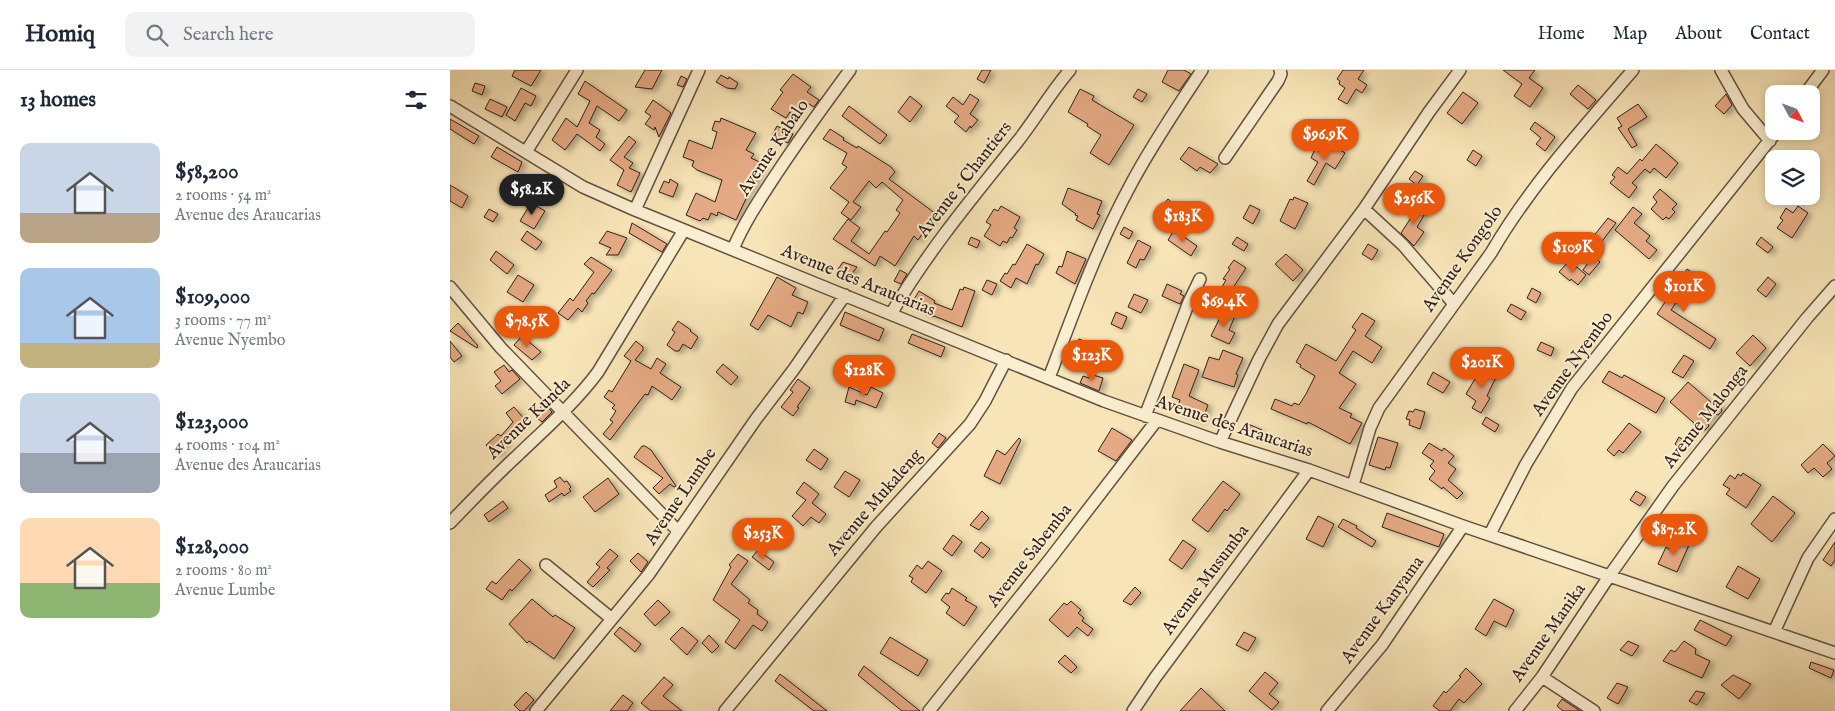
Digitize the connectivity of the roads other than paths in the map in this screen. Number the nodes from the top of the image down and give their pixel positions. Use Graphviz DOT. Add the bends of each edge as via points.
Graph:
graph roads {
  1 [pos="577,70"];
  2 [pos="699,70"];
  3 [pos="850,70"];
  4 [pos="1070,70"];
  5 [pos="1202,70"];
  6 [pos="1280,70"];
  7 [pos="1460,70"];
  8 [pos="1634,70"];
  9 [pos="1721,70"];
  10 [pos="1823,70"];
  11 [pos="1812,85"];
  12 [pos="450,106"];
  13 [pos="1770,141"];
  14 [pos="526,152"];
  15 [pos="1225,158"];
  16 [pos="1364,209"];
  17 [pos="635,210"];
  18 [pos="684,230"];
  19 [pos="733,249"];
  20 [pos="1200,279"];
  21 [pos="1835,286"];
  22 [pos="450,287"];
  23 [pos="845,295"];
  24 [pos="1454,304"];
  25 [pos="891,314"];
  26 [pos="1006,360"];
  27 [pos="1049,378"];
  28 [pos="564,412"];
  29 [pos="1144,416"];
  30 [pos="1157,420"];
  31 [pos="1220,442"];
  32 [pos="1309,470"];
  33 [pos="1353,485"];
  34 [pos="1835,519"];
  35 [pos="450,523"];
  36 [pos="1463,526"];
  37 [pos="678,531"];
  38 [pos="1490,534"];
  39 [pos="546,565"];
  40 [pos="1610,575"];
  41 [pos="612,619"];
  42 [pos="1774,632"];
  43 [pos="1835,653"];
  44 [pos="1542,677"];
  45 [pos="536,711"];
  46 [pos="725,711"];
  47 [pos="929,711"];
  48 [pos="1133,711"];
  49 [pos="1327,711"];
  50 [pos="1515,711"];
  51 [pos="1594,711"];
  1 -- 14 [label="street"];
  2 -- 17 [label="street"];
  3 -- 19 [label="street, Avenue Kabalo" via="764,192 744,223"];
  4 -- 25 [label="street, Avenue 5 Chantiers" via="941,237"];
  5 -- 27 [label="street" via="1120,206"];
  6 -- 15 [label="street" via="1278,81"];
  7 -- 16 [label="street"];
  8 -- 24 [label="street, Avenue Kongolo" via="1568,145 1527,198"];
  9 -- 13 [label="street" via="1743,109"];
  10 -- 11 [label="street"];
  12 -- 14 [label="street, Avenue des Araucarias"];
  13 -- 38 [label="street, Avenue Nyembo" via="1572,388 1526,464"];
  14 -- 17 [label="street, Avenue des Araucarias" via="583,187"];
  16 -- 24 [label="street" via="1403,245"];
  16 -- 31 [label="street" via="1278,324"];
  17 -- 18 [label="street, Avenue des Araucarias"];
  18 -- 19 [label="street, Avenue des Araucarias"];
  18 -- 28 [label="street, Avenue Kunda" via="598,372"];
  19 -- 23 [label="street, Avenue des Araucarias"];
  20 -- 29 [label="street"];
  21 -- 40 [label="street, Avenue Malonga" via="1673,486"];
  22 -- 28 [label="street" via="501,348"];
  23 -- 25 [label="street, Avenue des Araucarias"];
  23 -- 37 [label="street, Avenue Lumbe"];
  24 -- 33 [label="street, Avenue Kongolo" via="1379,408"];
  25 -- 26 [label="street, Avenue des Araucarias"];
  26 -- 27 [label="street, Avenue des Araucarias"];
  26 -- 46 [label="street, Avenue Mukaleng" via="970,424 876,527"];
  27 -- 29 [label="street, Avenue des Araucarias"];
  28 -- 35 [label="street, Avenue Kunda"];
  28 -- 37 [label="street"];
  29 -- 30 [label="street, Avenue des Araucarias"];
  30 -- 31 [label="street, Avenue des Araucarias"];
  30 -- 47 [label="street, Avenue Sabemba"];
  31 -- 32 [label="street, Avenue des Araucarias"];
  32 -- 33 [label="street, Avenue des Araucarias"];
  32 -- 48 [label="street, Avenue Musumba"];
  33 -- 36 [label="street, Avenue des Araucarias"];
  34 -- 42 [label="street" via="1808,558"];
  36 -- 38 [label="street, Avenue des Araucarias"];
  36 -- 49 [label="street, Avenue Kanyama" via="1382,645"];
  37 -- 41 [label="street, Avenue Lumbe" via="649,574"];
  38 -- 40 [label="street, Avenue des Araucarias"];
  39 -- 41 [label="street"];
  40 -- 42 [label="street, Avenue des Araucarias"];
  40 -- 44 [label="street, Avenue Manika"];
  41 -- 45 [label="street, Avenue Lumbe"];
  42 -- 43 [label="street, Avenue des Araucarias"];
  44 -- 50 [label="street, Avenue Manika"];
  44 -- 51 [label="street"];
}
